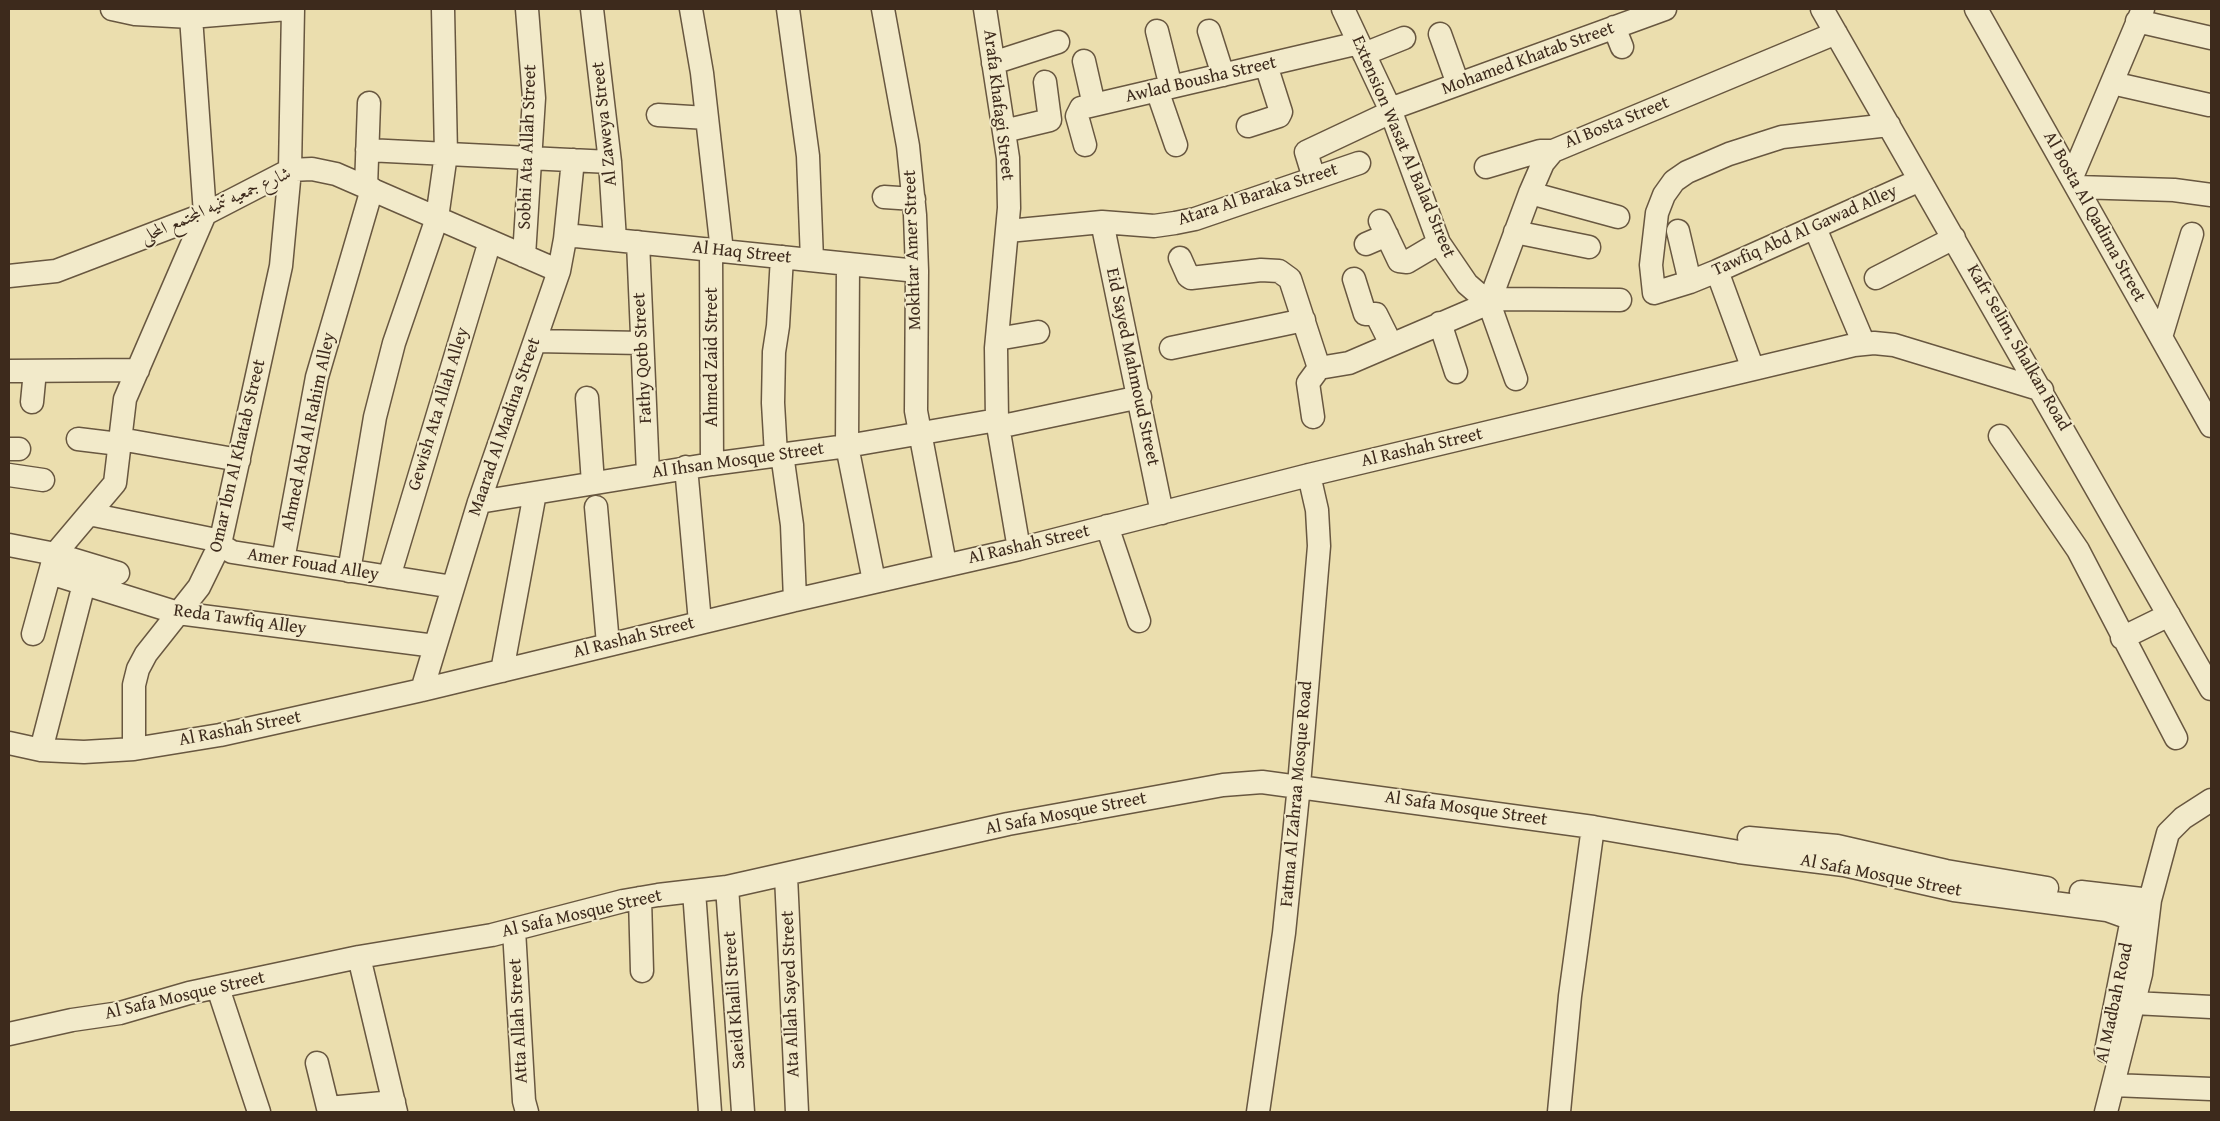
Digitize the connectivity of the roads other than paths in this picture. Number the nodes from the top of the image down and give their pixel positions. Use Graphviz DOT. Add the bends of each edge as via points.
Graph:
graph roads {
  1 [pos="112,9"];
  2 [pos="288,9"];
  3 [pos="292,9"];
  4 [pos="443,9"];
  5 [pos="527,9"];
  6 [pos="592,9"];
  7 [pos="691,9"];
  8 [pos="788,9"];
  9 [pos="883,9"];
  10 [pos="985,9"];
  11 [pos="1343,9"];
  12 [pos="1665,9"];
  13 [pos="1822,9"];
  14 [pos="1976,9"];
  15 [pos="2140,15"];
  16 [pos="191,17"];
  17 [pos="1157,31"];
  18 [pos="1210,31"];
  19 [pos="1440,34"];
  20 [pos="1836,34"];
  21 [pos="1404,38"];
  22 [pos="2211,38"];
  23 [pos="1058,42"];
  24 [pos="1362,48"];
  25 [pos="1084,61"];
  26 [pos="993,63"];
  27 [pos="1266,65"];
  28 [pos="1223,75"];
  29 [pos="1045,82"];
  30 [pos="2112,83"];
  31 [pos="1458,84"];
  32 [pos="1164,89"];
  33 [pos="369,102"];
  34 [pos="2209,104"];
  35 [pos="1094,105"];
  36 [pos="1390,111"];
  37 [pos="658,115"];
  38 [pos="707,118"];
  39 [pos="1889,125"];
  40 [pos="1248,126"];
  41 [pos="1004,132"];
  42 [pos="1176,144"];
  43 [pos="1085,145"];
  44 [pos="367,150"];
  45 [pos="1553,150"];
  46 [pos="446,154"];
  47 [pos="531,158"];
  48 [pos="573,160"];
  49 [pos="610,162"];
  50 [pos="1359,163"];
  51 [pos="1486,166"];
  52 [pos="290,170"];
  53 [pos="1314,178"];
  54 [pos="1920,180"];
  55 [pos="2075,182"];
  56 [pos="369,188"];
  57 [pos="1530,193"];
  58 [pos="2211,195"];
  59 [pos="884,197"];
  60 [pos="914,199"];
  61 [pos="1592,210"];
  62 [pos="205,214"];
  63 [pos="1618,217"];
  64 [pos="438,218"];
  65 [pos="1102,222"];
  66 [pos="1814,228"];
  67 [pos="1008,231"];
  68 [pos="1678,231"];
  69 [pos="1515,232"];
  70 [pos="2192,234"];
  71 [pos="566,235"];
  72 [pos="1954,238"];
  73 [pos="616,240"];
  74 [pos="490,241"];
  75 [pos="638,242"];
  76 [pos="1439,243"];
  77 [pos="1366,244"];
  78 [pos="717,250"];
  79 [pos="524,256"];
  80 [pos="782,257"];
  81 [pos="1180,258"];
  82 [pos="812,260"];
  83 [pos="848,264"];
  84 [pos="559,271"];
  85 [pos="917,271"];
  86 [pos="1717,271"];
  87 [pos="9,276"];
  88 [pos="1876,278"];
  89 [pos="1354,279"];
  90 [pos="1690,282"];
  91 [pos="1620,300"];
  92 [pos="1489,303"];
  93 [pos="1304,320"];
  94 [pos="1440,323"];
  95 [pos="1038,332"];
  96 [pos="2161,337"];
  97 [pos="997,339"];
  98 [pos="535,341"];
  99 [pos="642,343"];
  100 [pos="1391,344"];
  101 [pos="1864,344"];
  102 [pos="1171,348"];
  103 [pos="1319,368"];
  104 [pos="1753,369"];
  105 [pos="138,370"];
  106 [pos="9,371"];
  107 [pos="35,371"];
  108 [pos="1456,372"];
  109 [pos="1516,379"];
  110 [pos="2042,390"];
  111 [pos="1140,397"];
  112 [pos="587,398"];
  113 [pos="32,402"];
  114 [pos="1313,417"];
  115 [pos="2211,422"];
  116 [pos="997,423"];
  117 [pos="919,433"];
  118 [pos="2000,436"];
  119 [pos="78,439"];
  120 [pos="119,441"];
  121 [pos="847,446"];
  122 [pos="779,454"];
  123 [pos="239,460"];
  124 [pos="712,464"];
  125 [pos="686,467"];
  126 [pos="648,474"];
  127 [pos="9,476"];
  128 [pos="1309,476"];
  129 [pos="43,480"];
  130 [pos="593,483"];
  131 [pos="535,493"];
  132 [pos="479,502"];
  133 [pos="596,507"];
  134 [pos="1162,513"];
  135 [pos="89,514"];
  136 [pos="1107,526"];
  137 [pos="220,544"];
  138 [pos="9,545"];
  139 [pos="1019,549"];
  140 [pos="283,560"];
  141 [pos="52,564"];
  142 [pos="945,564"];
  143 [pos="349,571"];
  144 [pos="118,573"];
  145 [pos="389,577"];
  146 [pos="874,581"];
  147 [pos="84,584"];
  148 [pos="453,587"];
  149 [pos="795,600"];
  150 [pos="178,613"];
  151 [pos="2169,615"];
  152 [pos="1139,621"];
  153 [pos="700,622"];
  154 [pos="34,634"];
  155 [pos="2122,638"];
  156 [pos="608,644"];
  157 [pos="435,646"];
  158 [pos="502,671"];
  159 [pos="2211,689"];
  160 [pos="422,690"];
  161 [pos="2176,738"];
  162 [pos="9,743"];
  163 [pos="134,749"];
  164 [pos="41,750"];
  165 [pos="1300,780"];
  166 [pos="2211,801"];
  167 [pos="1593,827"];
  168 [pos="786,876"];
  169 [pos="728,887"];
  170 [pos="694,891"];
  171 [pos="640,898"];
  172 [pos="2150,900"];
  173 [pos="2132,919"];
  174 [pos="514,930"];
  175 [pos="360,957"];
  176 [pos="642,971"];
  177 [pos="218,988"];
  178 [pos="2134,1003"];
  179 [pos="2211,1007"];
  180 [pos="9,1034"];
  181 [pos="317,1063"];
  182 [pos="2113,1084"];
  183 [pos="2211,1089"];
  184 [pos="395,1107"];
  185 [pos="259,1112"];
  186 [pos="527,1112"];
  187 [pos="710,1112"];
  188 [pos="743,1112"];
  189 [pos="796,1112"];
  190 [pos="1258,1112"];
  191 [pos="1559,1112"];
  192 [pos="2091,1112"];
  193 [pos="2106,1112"];
  1 -- 16 [label="street" via="135,14"];
  2 -- 16 [label="street"];
  3 -- 52 [label="street, Omar Ibn Al Khatab Street"];
  4 -- 46 [label="street"];
  5 -- 47 [label="street, Sobhi Ata Allah Street" via="534,98"];
  6 -- 49 [label="street, Al Zaweya Street"];
  7 -- 38 [label="street, Ahmed Zaid Street"];
  8 -- 82 [label="street" via="808,156"];
  9 -- 60 [label="street, Mokhtar Amer Street" via="908,146"];
  10 -- 26 [label="street, Arafa Khafagi Street"];
  11 -- 24 [label="street, Extension Wasat Al Balad Street"];
  12 -- 31 [label="street, Mohamed Khatab Street" via="1618,37"];
  13 -- 20 [label="street, Kafr Selim, Shalkan Road"];
  14 -- 55 [label="street, Al Bosta Al Qadima Street"];
  15 -- 22 [label="street"];
  15 -- 30 [label="street"];
  16 -- 62 [label="street"];
  17 -- 32 [label="street"];
  18 -- 28 [label="street"];
  19 -- 31 [label="street"];
  20 -- 39 [label="street, Kafr Selim, Shalkan Road"];
  20 -- 45 [label="street, Al Bosta Street"];
  21 -- 24 [label="street, Awlad Bousha Street"];
  23 -- 26 [label="street"];
  24 -- 27 [label="street, Awlad Bousha Street"];
  24 -- 36 [label="street, Extension Wasat Al Balad Street"];
  25 -- 35 [label="street"];
  26 -- 41 [label="street, Arafa Khafagi Street"];
  27 -- 28 [label="street, Awlad Bousha Street"];
  27 -- 40 [label="street" via="1282,112 1279,116"];
  28 -- 32 [label="street, Awlad Bousha Street"];
  29 -- 41 [label="street" via="1050,120"];
  30 -- 34 [label="street"];
  30 -- 55 [label="street"];
  31 -- 36 [label="street, Mohamed Khatab Street"];
  32 -- 35 [label="street, Awlad Bousha Street"];
  32 -- 42 [label="street"];
  33 -- 44 [label="street, Ahmed Abd Al Rahim Alley"];
  35 -- 43 [label="street, Awlad Bousha Street" via="1080,108 1077,113"];
  36 -- 53 [label="street, Mohamed Khatab Street" via="1306,152"];
  36 -- 76 [label="street, Extension Wasat Al Balad Street"];
  37 -- 38 [label="street"];
  38 -- 78 [label="street, Ahmed Zaid Street"];
  39 -- 54 [label="street, Kafr Selim, Shalkan Road"];
  39 -- 90 [label="street, Tawfiq Abd Al Gawad Alley" via="1782,137 1700,165 1674,181 1664,196 1653,232 1652,290 1657,293"];
  41 -- 67 [label="street, Arafa Khafagi Street" via="1008,158"];
  44 -- 46 [label="street"];
  44 -- 56 [label="street, Ahmed Abd Al Rahim Alley"];
  45 -- 51 [label="street"];
  45 -- 57 [label="street, Al Bosta Street" via="1543,163"];
  46 -- 47 [label="street"];
  46 -- 64 [label="street"];
  47 -- 48 [label="street"];
  47 -- 79 [label="street, Sobhi Ata Allah Street"];
  48 -- 49 [label="street"];
  48 -- 71 [label="street, Maarad Al Madina Street"];
  49 -- 73 [label="street, Al Zaweya Street"];
  50 -- 53 [label="street, Atara Al Baraka Street"];
  52 -- 56 [label="street, شارع جمعيه تنميه المجتمع المحلى" via="312,169 336,174"];
  52 -- 62 [label="street, شارع جمعيه تنميه المجتمع المحلى"];
  52 -- 123 [label="street, Omar Ibn Al Khatab Street" via="281,266"];
  53 -- 65 [label="street, Atara Al Baraka Street" via="1195,219 1154,226"];
  54 -- 66 [label="street, Tawfiq Abd Al Gawad Alley"];
  54 -- 72 [label="street, Kafr Selim, Shalkan Road"];
  55 -- 58 [label="street"];
  55 -- 96 [label="street, Al Bosta Al Qadima Street"];
  56 -- 64 [label="street, شارع جمعيه تنميه المجتمع المحلى"];
  56 -- 140 [label="street, Ahmed Abd Al Rahim Alley" via="317,378"];
  57 -- 61 [label="street"];
  57 -- 69 [label="street, Al Bosta Street"];
  59 -- 60 [label="street"];
  60 -- 85 [label="street, Mokhtar Amer Street"];
  61 -- 63 [label="street"];
  61 -- 69 [label="street" via="1586,247"];
  62 -- 87 [label="street, شارع جمعيه تنميه المجتمع المحلى" via="56,271"];
  62 -- 105 [label="street"];
  64 -- 74 [label="street, شارع جمعيه تنميه المجتمع المحلى"];
  64 -- 143 [label="street" via="394,343 375,417"];
  65 -- 67 [label="street, Atara Al Baraka Street"];
  65 -- 111 [label="street, Eid Sayed Mahmoud Street"];
  66 -- 86 [label="street, Tawfiq Abd Al Gawad Alley"];
  66 -- 101 [label="street"];
  67 -- 97 [label="street, Arafa Khafagi Street"];
  68 -- 90 [label="street"];
  69 -- 92 [label="street, Al Bosta Street"];
  70 -- 96 [label="street"];
  71 -- 73 [label="street, Al Haq Street"];
  71 -- 84 [label="street, Maarad Al Madina Street"];
  72 -- 88 [label="street"];
  72 -- 110 [label="street, Kafr Selim, Shalkan Road"];
  73 -- 75 [label="street, Al Haq Street"];
  74 -- 79 [label="street, شارع جمعيه تنميه المجتمع المحلى"];
  74 -- 145 [label="street, Gewish Ata Allah Alley"];
  75 -- 78 [label="street, Al Haq Street"];
  75 -- 99 [label="street, Fathy Qotb Street"];
  76 -- 77 [label="street" via="1407,262 1399,261 1383,228"];
  76 -- 92 [label="street, Extension Wasat Al Balad Street" via="1467,284"];
  78 -- 80 [label="street, Al Haq Street"];
  78 -- 124 [label="street, Ahmed Zaid Street"];
  79 -- 84 [label="street, شارع جمعيه تنميه المجتمع المحلى"];
  80 -- 82 [label="street, Al Haq Street"];
  80 -- 122 [label="street" via="773,360"];
  81 -- 93 [label="street" via="1191,278 1279,271 1290,279"];
  82 -- 83 [label="street, Al Haq Street"];
  83 -- 85 [label="street, Al Haq Street"];
  83 -- 121 [label="street"];
  84 -- 98 [label="street, Maarad Al Madina Street"];
  85 -- 117 [label="street, Mokhtar Amer Street" via="916,405"];
  86 -- 90 [label="street, Tawfiq Abd Al Gawad Alley"];
  86 -- 104 [label="street"];
  89 -- 100 [label="street" via="1365,314 1376,314"];
  91 -- 92 [label="street" via="1521,298"];
  92 -- 94 [label="street"];
  92 -- 109 [label="street"];
  93 -- 102 [label="street"];
  93 -- 103 [label="street"];
  94 -- 100 [label="street"];
  94 -- 108 [label="street"];
  95 -- 97 [label="street"];
  96 -- 115 [label="street, Al Bosta Al Qadima Street"];
  97 -- 116 [label="street, Arafa Khafagi Street"];
  98 -- 99 [label="street"];
  98 -- 132 [label="street, Maarad Al Madina Street"];
  99 -- 126 [label="street, Fathy Qotb Street"];
  100 -- 103 [label="street" via="1349,363"];
  101 -- 104 [label="street, Al Rashah Street"];
  101 -- 110 [label="street, Al Rashah Street" via="1894,345"];
  103 -- 114 [label="street" via="1308,384"];
  104 -- 128 [label="street, Al Rashah Street"];
  105 -- 107 [label="street"];
  105 -- 120 [label="street" via="125,399"];
  106 -- 107 [label="street"];
  107 -- 113 [label="street"];
  110 -- 151 [label="street, Kafr Selim, Shalkan Road"];
  111 -- 116 [label="street, Al Ihsan Mosque Street"];
  111 -- 134 [label="street, Eid Sayed Mahmoud Street"];
  112 -- 130 [label="street"];
  116 -- 117 [label="street, Al Ihsan Mosque Street"];
  116 -- 139 [label="street, Arafa Khafagi Street"];
  117 -- 121 [label="street, Al Ihsan Mosque Street"];
  117 -- 142 [label="street, Mokhtar Amer Street"];
  118 -- 155 [label="street" via="2078,550"];
  119 -- 120 [label="street"];
  120 -- 123 [label="street"];
  120 -- 135 [label="street" via="115,483"];
  121 -- 122 [label="street, Al Ihsan Mosque Street"];
  121 -- 146 [label="street"];
  122 -- 124 [label="street, Al Ihsan Mosque Street"];
  122 -- 149 [label="street" via="792,525"];
  123 -- 137 [label="street, Omar Ibn Al Khatab Street"];
  124 -- 125 [label="street, Al Ihsan Mosque Street"];
  125 -- 126 [label="street, Al Ihsan Mosque Street"];
  125 -- 153 [label="street"];
  126 -- 130 [label="street, Al Ihsan Mosque Street"];
  127 -- 129 [label="street"];
  128 -- 134 [label="street, Al Rashah Street"];
  128 -- 165 [label="street, Fatma Al Zahraa Mosque Road" via="1317,510 1319,546"];
  130 -- 131 [label="street, Al Ihsan Mosque Street"];
  131 -- 132 [label="street, Al Ihsan Mosque Street"];
  131 -- 158 [label="street"];
  132 -- 148 [label="street, Maarad Al Madina Street"];
  133 -- 156 [label="street"];
  134 -- 136 [label="street, Al Rashah Street"];
  135 -- 137 [label="street, Amer Fouad Alley" via="211,539"];
  135 -- 141 [label="street"];
  136 -- 139 [label="street, Al Rashah Street"];
  136 -- 152 [label="street"];
  137 -- 140 [label="street, Amer Fouad Alley" via="232,552"];
  137 -- 150 [label="street, Omar Ibn Al Khatab Street" via="199,587"];
  138 -- 141 [label="street"];
  139 -- 142 [label="street, Al Rashah Street"];
  140 -- 143 [label="street, Amer Fouad Alley"];
  141 -- 144 [label="street"];
  141 -- 147 [label="street, Reda Tawfiq Alley"];
  141 -- 154 [label="street"];
  142 -- 146 [label="street, Al Rashah Street"];
  143 -- 145 [label="street, Amer Fouad Alley"];
  145 -- 148 [label="street, Amer Fouad Alley"];
  146 -- 149 [label="street, Al Rashah Street"];
  147 -- 150 [label="street, Reda Tawfiq Alley"];
  147 -- 164 [label="street"];
  148 -- 157 [label="street, Maarad Al Madina Street"];
  149 -- 153 [label="street, Al Rashah Street"];
  150 -- 157 [label="street, Reda Tawfiq Alley"];
  150 -- 163 [label="street, Omar Ibn Al Khatab Street" via="138,668 134,685"];
  151 -- 155 [label="street"];
  151 -- 159 [label="street, Kafr Selim, Shalkan Road"];
  153 -- 156 [label="street, Al Rashah Street"];
  155 -- 161 [label="street"];
  156 -- 158 [label="street, Al Rashah Street"];
  157 -- 160 [label="street, Maarad Al Madina Street"];
  158 -- 160 [label="street, Al Rashah Street"];
  160 -- 163 [label="street, Al Rashah Street" via="220,735"];
  162 -- 164 [label="street, Al Rashah Street"];
  163 -- 164 [label="street, Al Rashah Street"];
  165 -- 167 [label="street, Al Safa Mosque Street"];
  165 -- 168 [label="street, Al Safa Mosque Street" via="1223,785 1008,824"];
  165 -- 172 [label="street, Al Safa Mosque Street" via="1498,798 1755,839 1837,846 1984,878"];
  165 -- 190 [label="street, Fatma Al Zahraa Mosque Road" via="1284,933"];
  166 -- 172 [label="street, Al Madbah Road" via="2183,818 2168,833"];
  167 -- 173 [label="street, Al Safa Mosque Street" via="1739,852 1844,865 1954,890 2107,910"];
  167 -- 191 [label="street" via="1570,996"];
  168 -- 169 [label="street, Al Safa Mosque Street"];
  168 -- 189 [label="street, Ata Allah Sayed Street"];
  169 -- 170 [label="street, Al Safa Mosque Street"];
  169 -- 188 [label="street, Saeid Khalil Street"];
  170 -- 171 [label="street, Al Safa Mosque Street"];
  170 -- 187 [label="street"];
  171 -- 174 [label="street, Al Safa Mosque Street"];
  171 -- 176 [label="street"];
  172 -- 173 [label="street, Al Madbah Road" via="2142,904"];
  172 -- 178 [label="street, Al Madbah Road"];
  173 -- 192 [label="street, Al Madbah Road" via="2112,1026"];
  174 -- 175 [label="street, Al Safa Mosque Street"];
  174 -- 186 [label="street, Atta Allah Street"];
  175 -- 177 [label="street, Al Safa Mosque Street"];
  175 -- 184 [label="street"];
  177 -- 180 [label="street, Al Safa Mosque Street" via="120,1013"];
  177 -- 185 [label="street"];
  178 -- 179 [label="street"];
  178 -- 182 [label="street, Al Madbah Road"];
  181 -- 184 [label="street" via="328,1108"];
  182 -- 183 [label="street"];
  182 -- 193 [label="street, Al Madbah Road"];
}
